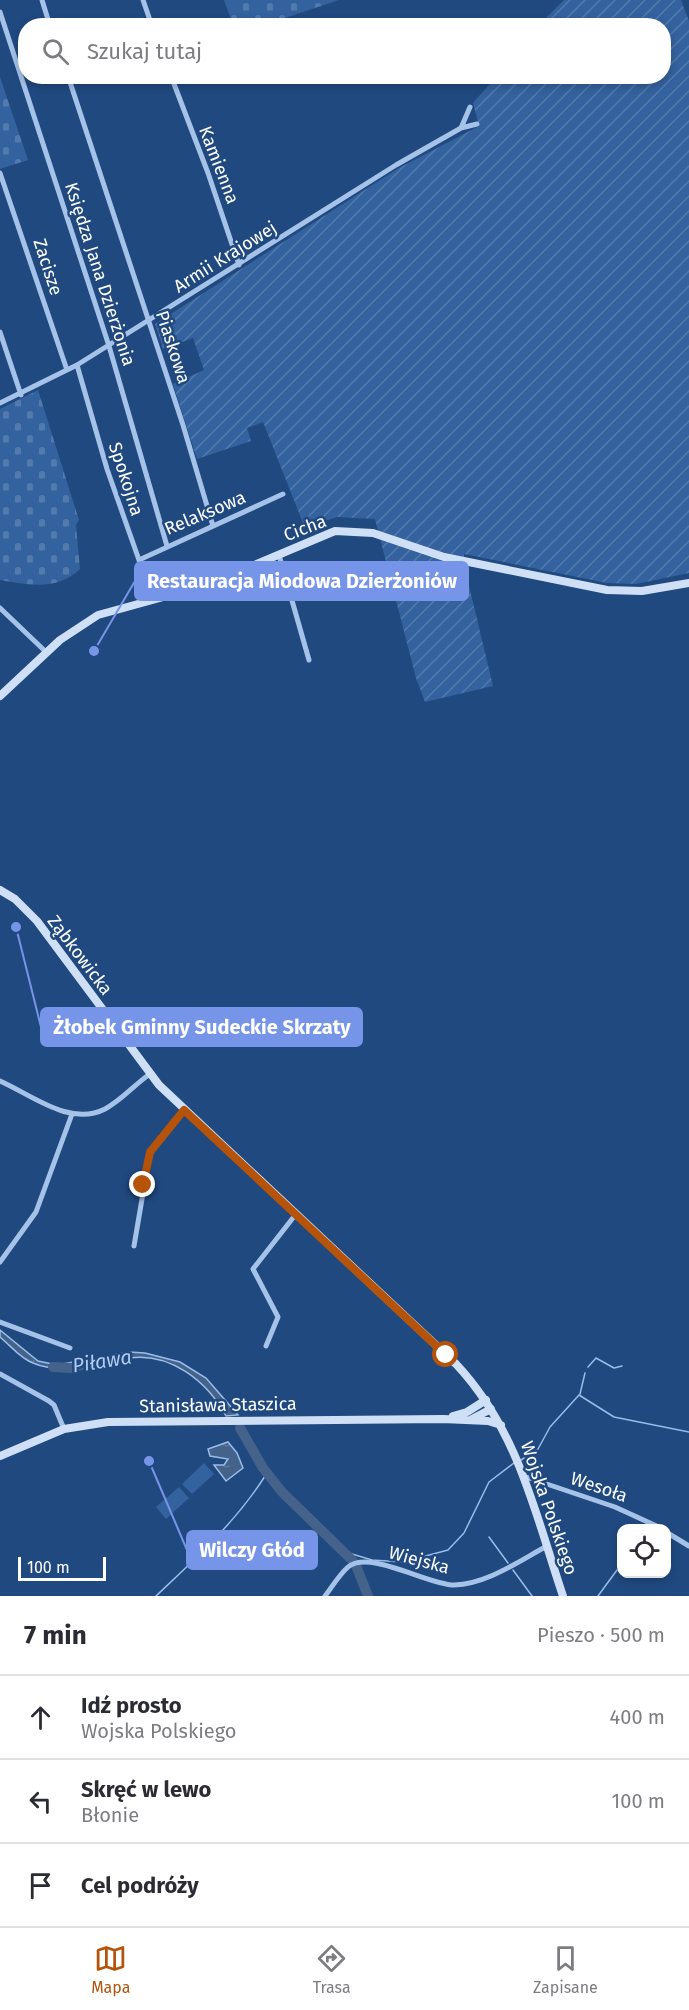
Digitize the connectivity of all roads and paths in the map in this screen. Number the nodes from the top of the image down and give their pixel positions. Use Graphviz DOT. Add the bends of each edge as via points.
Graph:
graph roads {
  1 [pos="42,0"];
  2 [pos="142,0"];
  3 [pos="0,12"];
  4 [pos="48,18"];
  5 [pos="149,18"];
  6 [pos="18,67"];
  7 [pos="23,84"];
  8 [pos="71,84"];
  9 [pos="174,84"];
  10 [pos="470,107"];
  11 [pos="477,124"];
  12 [pos="461,128"];
  13 [pos="1,173"];
  14 [pos="239,265"];
  15 [pos="149,322"];
  16 [pos="0,332"];
  17 [pos="109,346"];
  18 [pos="77,365"];
  19 [pos="67,370"];
  20 [pos="21,395"];
  21 [pos="0,403"];
  22 [pos="282,494"];
  23 [pos="213,526"];
  24 [pos="167,546"];
  25 [pos="279,555"];
  26 [pos="139,560"];
  27 [pos="689,583"];
  28 [pos="150,600"];
  29 [pos="0,608"];
  30 [pos="46,652"];
  31 [pos="309,660"];
  32 [pos="0,696"];
  33 [pos="0,890"];
  34 [pos="150,1074"];
  35 [pos="0,1081"];
  36 [pos="184,1110"];
  37 [pos="72,1114"];
  38 [pos="296,1214"];
  39 [pos="0,1245"];
  40 [pos="134,1246"];
  41 [pos="7,1250"];
  42 [pos="0,1262"];
  43 [pos="0,1322"];
  44 [pos="266,1346"];
  45 [pos="70,1348"];
  46 [pos="0,1374"];
  47 [pos="486,1400"];
  48 [pos="491,1409"];
  49 [pos="443,1419"];
  50 [pos="470,1420"];
  51 [pos="501,1425"];
  52 [pos="64,1429"];
  53 [pos="0,1456"];
  54 [pos="526,1477"];
  55 [pos="652,1524"];
  56 [pos="671,1535"];
  57 [pos="547,1546"];
  58 [pos="689,1546"];
  59 [pos="325,1596"];
  60 [pos="563,1596"];
  1 -- 4 [label="street"];
  2 -- 5 [label="street"];
  3 -- 6 [label="street, Księdza Jana Dzierżonia"];
  7 -- 17 [label="street, Księdza Jana Dzierżonia"];
  8 -- 15 [label="street, Piaskowa"];
  9 -- 14 [label="street, Kamienna"];
  10 -- 12 [label="street"];
  11 -- 12 [label="street, Armii Krajowej"];
  12 -- 14 [label="street, Armii Krajowej"];
  13 -- 19 [label="street, Zacisze"];
  14 -- 15 [label="street, Armii Krajowej"];
  15 -- 17 [label="street, Armii Krajowej"];
  15 -- 23 [label="street, Piaskowa"];
  16 -- 20 [label="street"];
  17 -- 18 [label="street, Armii Krajowej"];
  17 -- 24 [label="street, Księdza Jana Dzierżonia"];
  18 -- 19 [label="street, Armii Krajowej"];
  18 -- 26 [label="street, Spokojna" via="107,470"];
  19 -- 20 [label="street, Armii Krajowej"];
  20 -- 21 [label="street, Armii Krajowej"];
  22 -- 23 [label="street, Relaksowa"];
  23 -- 24 [label="street, Relaksowa"];
  24 -- 26 [label="street, Relaksowa"];
  25 -- 27 [label="street, Cicha" via="327,533 363,531 438,556 587,587 642,591"];
  25 -- 28 [label="street, Cicha" via="207,585"];
  25 -- 31 [label="street"];
  26 -- 28 [label="street, Spokojna"];
  28 -- 30 [label="street, Cicha" via="98,615"];
  29 -- 30 [label="street"];
  30 -- 32 [label="street, Cicha"];
  33 -- 34 [label="street, Ząbkowicka" via="37,921"];
  34 -- 36 [label="street, Wojska Polskiego"];
  34 -- 37 [label="street" via="106,1108"];
  35 -- 37 [label="street"];
  36 -- 38 [label="street, Wojska Polskiego"];
  36 -- 40 [label="street" via="150,1152"];
  37 -- 41 [label="street" via="36,1212"];
  38 -- 44 [label="street" via="253,1269 278,1317"];
  38 -- 47 [label="street, Wojska Polskiego" via="456,1364"];
  39 -- 41 [label="street"];
  41 -- 42 [label="street"];
  43 -- 45 [label="street"];
  46 -- 52 [label="street" via="54,1405"];
  47 -- 48 [label="street, Wojska Polskiego"];
  47 -- 49 [label="street" via="467,1412"];
  48 -- 50 [label="street"];
  48 -- 51 [label="street, Wojska Polskiego"];
  49 -- 50 [label="street, Stanisława Staszica"];
  49 -- 52 [label="street, Stanisława Staszica" via="134,1421"];
  50 -- 51 [label="street, Stanisława Staszica"];
  51 -- 54 [label="street, Wojska Polskiego"];
  52 -- 53 [label="street, Stanisława Staszica"];
  54 -- 55 [label="street, Wesoła"];
  54 -- 57 [label="street, Wojska Polskiego"];
  56 -- 58 [label="street"];
  57 -- 59 [label="street, Wiejska" via="466,1584 438,1583 396,1568 357,1563 348,1567"];
  57 -- 60 [label="street, Wojska Polskiego"];
}
